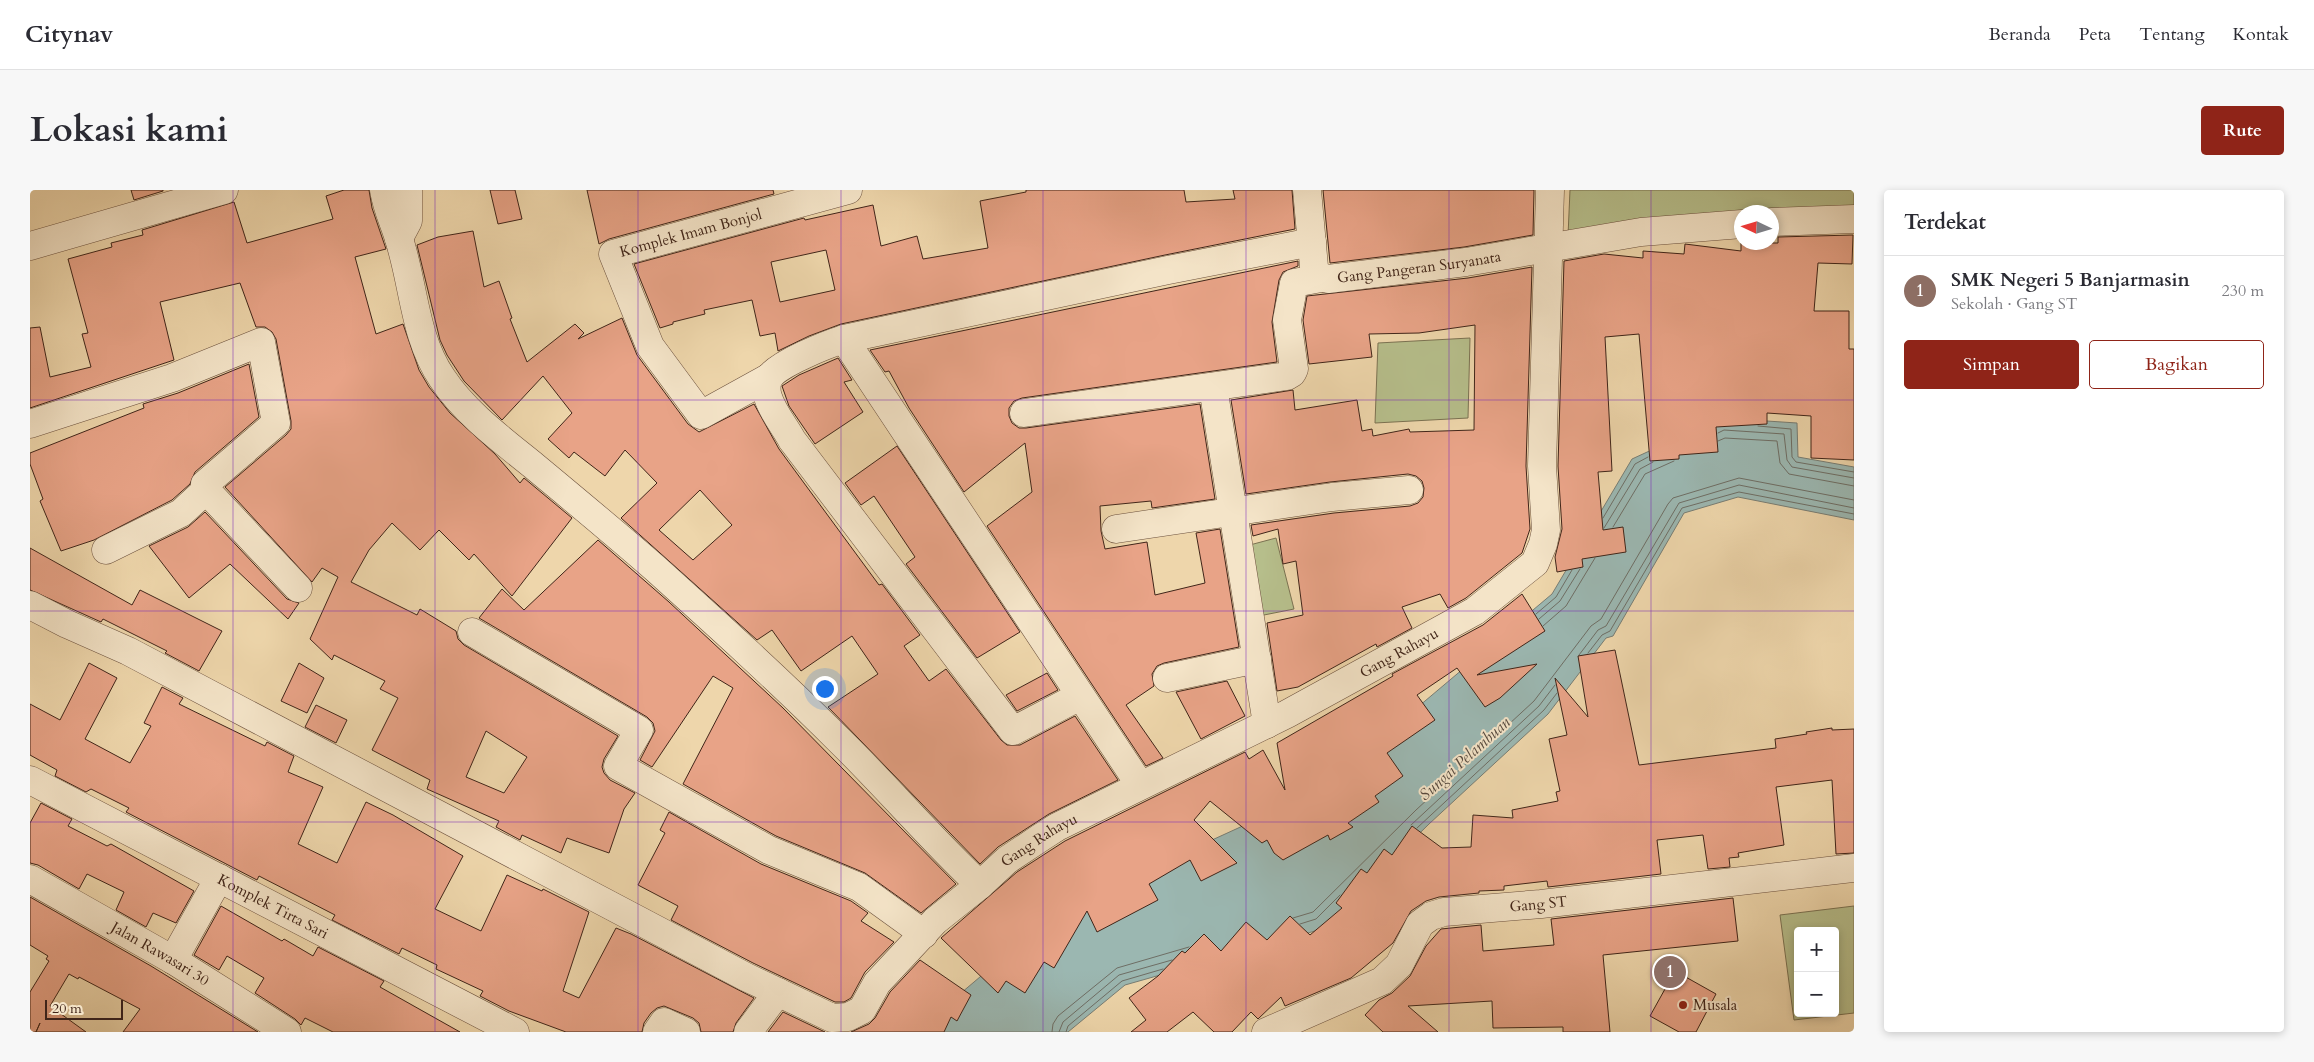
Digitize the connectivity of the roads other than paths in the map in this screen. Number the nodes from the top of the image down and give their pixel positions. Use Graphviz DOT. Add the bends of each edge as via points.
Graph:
graph roads {
  1 [pos="224,190"];
  2 [pos="384,190"];
  3 [pos="408,190"];
  4 [pos="848,190"];
  5 [pos="1306,190"];
  6 [pos="1550,190"];
  7 [pos="1854,220"];
  8 [pos="1779,222"];
  9 [pos="1734,225"];
  10 [pos="399,238"];
  11 [pos="1312,242"];
  12 [pos="30,246"];
  13 [pos="1548,250"];
  14 [pos="1321,278"];
  15 [pos="844,339"];
  16 [pos="768,378"];
  17 [pos="1213,387"];
  18 [pos="1024,413"];
  19 [pos="30,424"];
  20 [pos="206,490"];
  21 [pos="1408,490"];
  22 [pos="1232,511"];
  23 [pos="1116,529"];
  24 [pos="106,550"];
  25 [pos="298,588"];
  26 [pos="30,605"];
  27 [pos="472,632"];
  28 [pos="1257,659"];
  29 [pos="1167,678"];
  30 [pos="1080,696"];
  31 [pos="1267,724"];
  32 [pos="30,780"];
  33 [pos="1140,785"];
  34 [pos="1854,868"];
  35 [pos="219,878"];
  36 [pos="30,879"];
  37 [pos="980,885"];
  38 [pos="924,934"];
  39 [pos="173,960"];
  40 [pos="778,992"];
  41 [pos="287,1032"];
  42 [pos="515,1032"];
  43 [pos="657,1032"];
  44 [pos="686,1032"];
  45 [pos="748,1032"];
  46 [pos="1266,1032"];
  1 -- 12 [label="street"];
  2 -- 10 [label="street"];
  3 -- 10 [label="street" via="408,221"];
  4 -- 16 [label="street, Komplek Imam Bonjol" via="613,254 650,346 701,415"];
  5 -- 11 [label="street, Gang Pangeran Suryanata"];
  6 -- 13 [label="street"];
  7 -- 8 [label="street"];
  9 -- 13 [label="street, Gang Pangeran Suryanata" via="1641,232"];
  10 -- 37 [label="street" via="409,286 432,363 457,398 782,683"];
  11 -- 14 [label="street, Gang Pangeran Suryanata" via="1314,267 1316,275"];
  11 -- 15 [label="street"];
  13 -- 14 [label="street, Gang Pangeran Suryanata"];
  13 -- 31 [label="street, Gang Rahayu" via="1542,466 1546,530 1536,563 1475,611"];
  14 -- 17 [label="street" via="1294,283 1287,320 1294,361 1292,373"];
  15 -- 16 [label="street" via="822,346"];
  15 -- 30 [label="street"];
  16 -- 30 [label="street" via="768,398 792,440 1013,731"];
  17 -- 18 [label="street"];
  17 -- 22 [label="street"];
  19 -- 20 [label="street" via="172,378 261,342 276,423 205,484"];
  20 -- 24 [label="street" via="181,513"];
  20 -- 25 [label="street"];
  21 -- 22 [label="street"];
  22 -- 23 [label="street"];
  22 -- 28 [label="street"];
  26 -- 40 [label="street, Gang Rahayu" via="137,655"];
  27 -- 38 [label="street" via="639,730 618,766 768,850 859,887"];
  28 -- 29 [label="street"];
  28 -- 31 [label="street"];
  30 -- 33 [label="street"];
  31 -- 33 [label="street, Gang Rahayu"];
  32 -- 35 [label="street, Komplek Tirta Sari"];
  33 -- 37 [label="street, Gang Rahayu" via="1057,827 1007,860"];
  34 -- 46 [label="street, Gang ST" via="1444,912 1420,924 1404,956 1382,981"];
  35 -- 39 [label="street"];
  35 -- 42 [label="street, Komplek Tirta Sari"];
  36 -- 39 [label="street, Jalan Rawasari 30"];
  37 -- 38 [label="street, Gang Rahayu" via="935,921"];
  38 -- 40 [label="street, Gang Rahayu" via="877,983 862,1010 848,1017 832,1018"];
  39 -- 41 [label="street, Jalan Rawasari 30"];
  40 -- 45 [label="street"];
  43 -- 44 [label="street" via="664,1022"];
}
